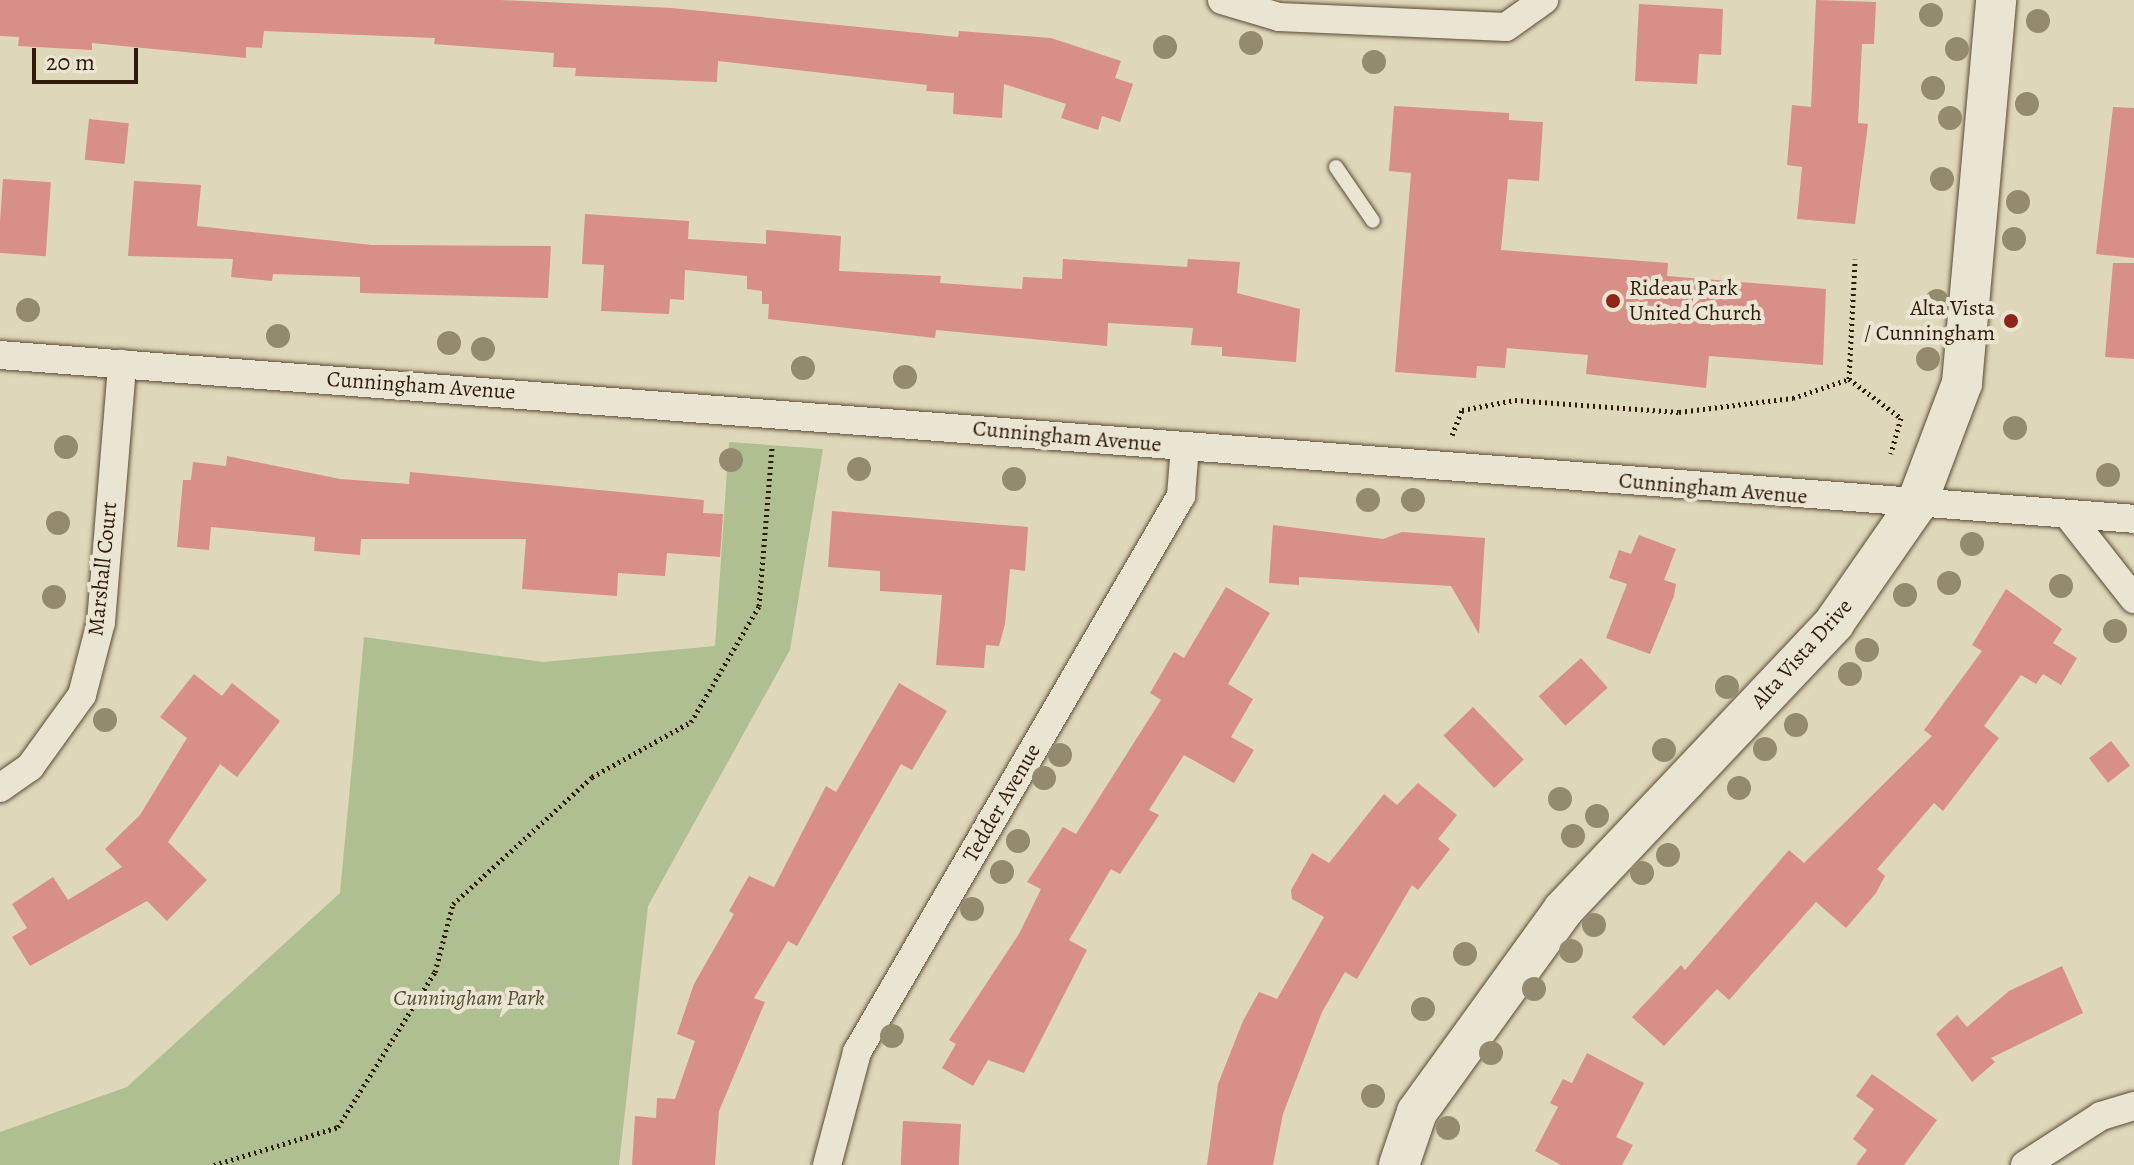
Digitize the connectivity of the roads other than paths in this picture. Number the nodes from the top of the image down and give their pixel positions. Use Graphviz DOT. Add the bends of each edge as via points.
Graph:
graph roads {
  1 [pos="1222,0"];
  2 [pos="1544,0"];
  3 [pos="1996,0"];
  4 [pos="1336,167"];
  5 [pos="1373,221"];
  6 [pos="0,355"];
  7 [pos="122,364"];
  8 [pos="1185,446"];
  9 [pos="1916,505"];
  10 [pos="2068,515"];
  11 [pos="2134,519"];
  12 [pos="2134,599"];
  13 [pos="0,788"];
  14 [pos="2134,1106"];
  15 [pos="827,1165"];
  16 [pos="1399,1165"];
  17 [pos="2025,1165"];
  1 -- 2 [label="street" via="1279,17 1506,27"];
  3 -- 9 [label="street, Alta Vista Drive" via="1962,383"];
  4 -- 5 [label="lane"];
  6 -- 7 [label="street, Cunningham Avenue"];
  7 -- 8 [label="street, Cunningham Avenue"];
  7 -- 13 [label="street, Marshall Court" via="101,622 82,695 30,767"];
  8 -- 9 [label="street, Cunningham Avenue"];
  8 -- 15 [label="street, Tedder Avenue" via="1181,496 857,1052"];
  9 -- 10 [label="street, Cunningham Avenue"];
  9 -- 16 [label="street, Alta Vista Drive" via="1834,623 1563,910 1417,1112"];
  10 -- 11 [label="street, Cunningham Avenue"];
  10 -- 12 [label="street"];
  14 -- 17 [label="street" via="2101,1116"];
}
